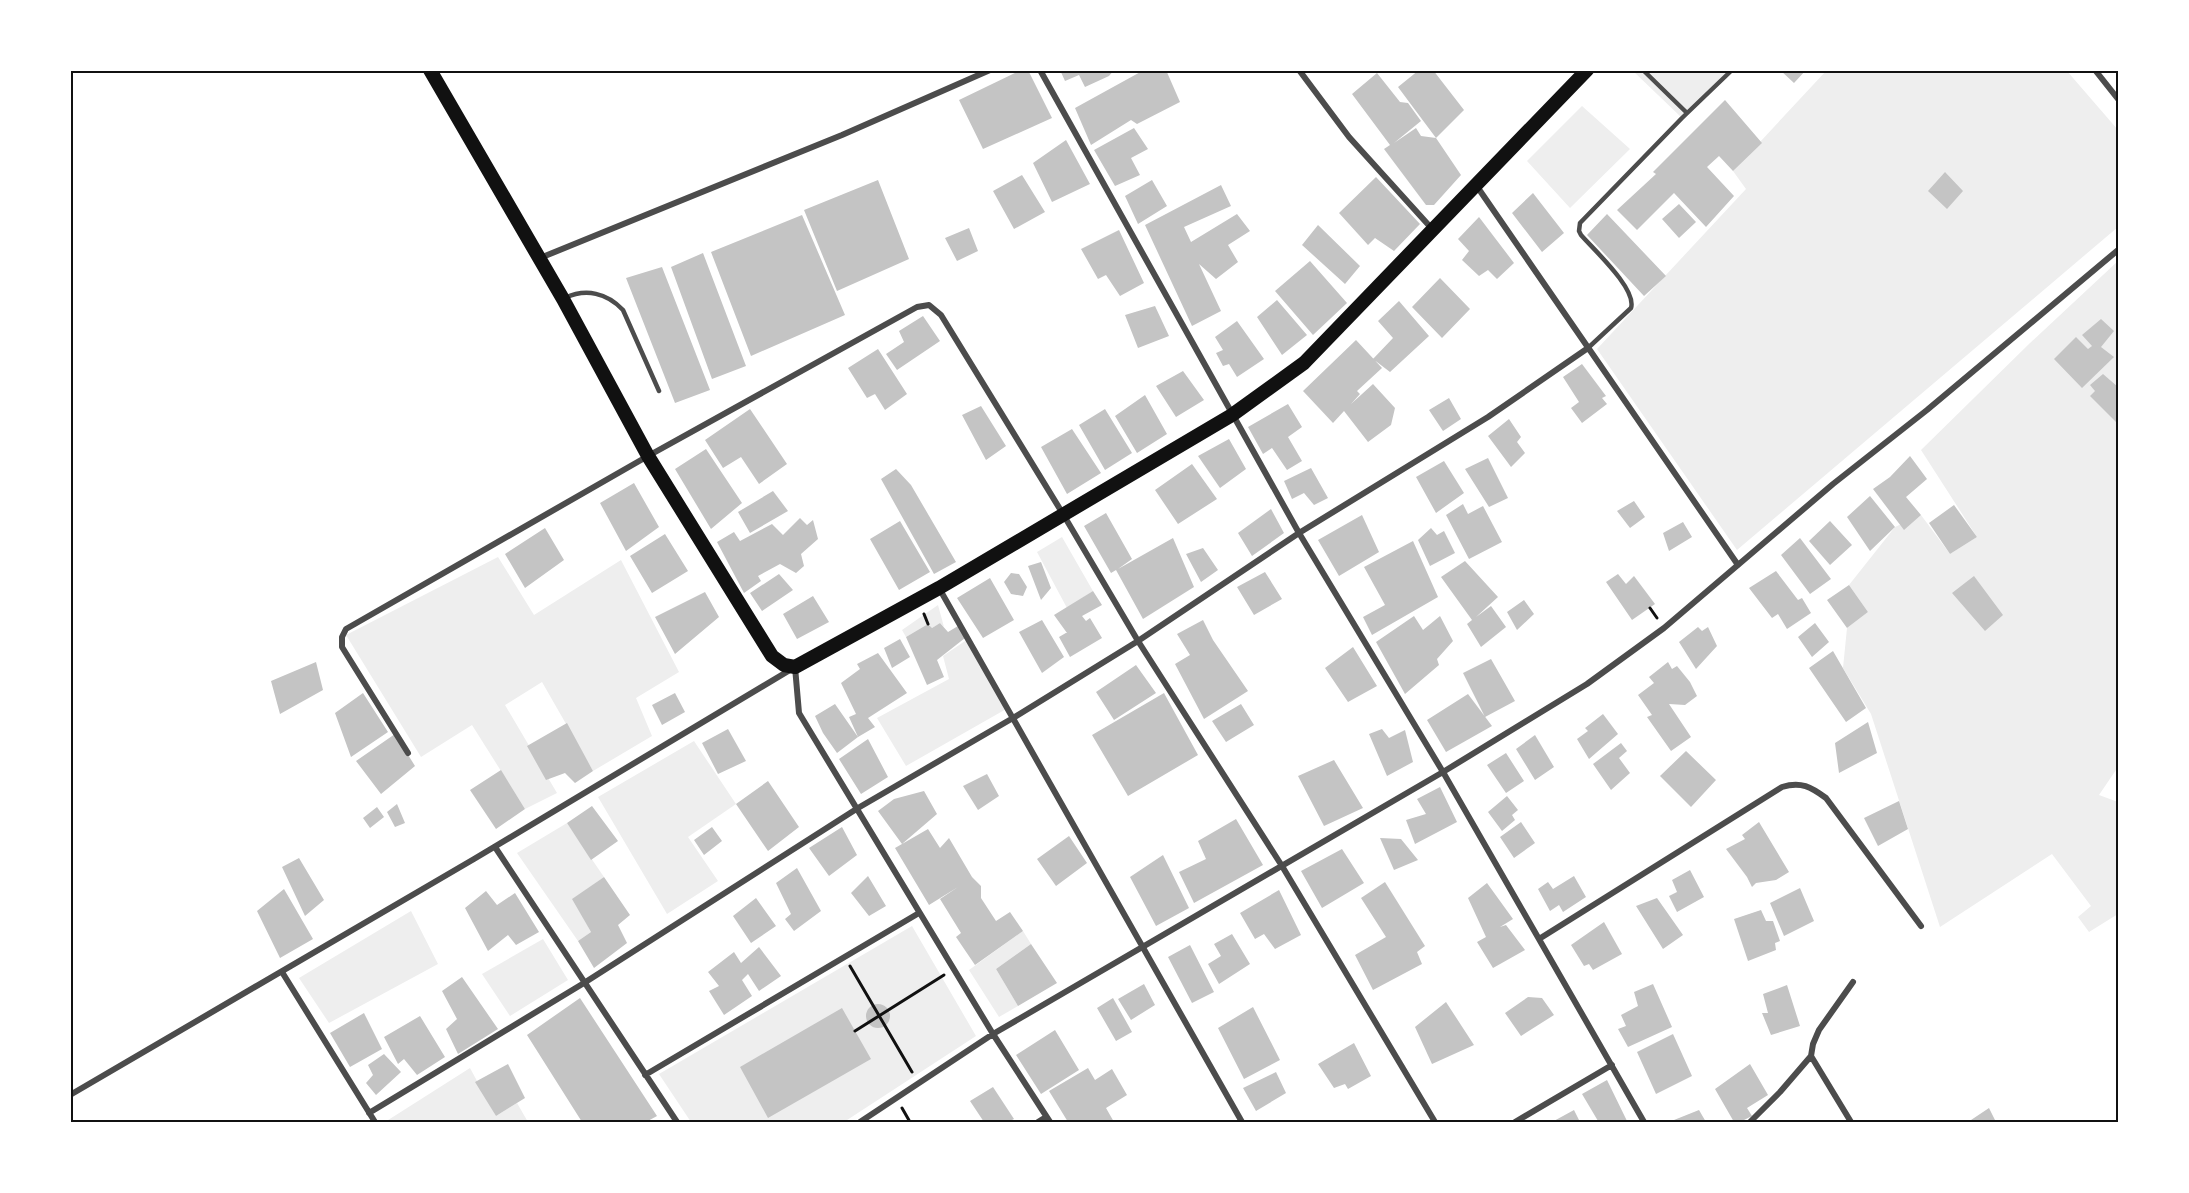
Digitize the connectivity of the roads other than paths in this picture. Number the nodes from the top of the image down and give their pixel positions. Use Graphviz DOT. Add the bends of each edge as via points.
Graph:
graph roads {
  1 [pos="430,70"];
  2 [pos="990,70"];
  3 [pos="1040,70"];
  4 [pos="1299,70"];
  5 [pos="1587,70"];
  6 [pos="1644,70"];
  7 [pos="1732,70"];
  8 [pos="2094,70"];
  9 [pos="2118,99"];
  10 [pos="1687,113"];
  11 [pos="1476,185"];
  12 [pos="1434,231"];
  13 [pos="2118,250"];
  14 [pos="540,258"];
  15 [pos="563,299"];
  16 [pos="1588,348"];
  17 [pos="659,391"];
  18 [pos="1232,415"];
  19 [pos="648,456"];
  20 [pos="1063,514"];
  21 [pos="1299,533"];
  22 [pos="1738,565"];
  23 [pos="939,588"];
  24 [pos="1138,641"];
  25 [pos="795,667"];
  26 [pos="1013,718"];
  27 [pos="408,753"];
  28 [pos="1443,772"];
  29 [pos="858,808"];
  30 [pos="495,847"];
  31 [pos="1282,866"];
  32 [pos="919,913"];
  33 [pos="1921,926"];
  34 [pos="1539,939"];
  35 [pos="1142,946"];
  36 [pos="282,972"];
  37 [pos="1853,982"];
  38 [pos="584,983"];
  39 [pos="993,1034"];
  40 [pos="1811,1056"];
  41 [pos="1612,1065"];
  42 [pos="645,1075"];
  43 [pos="70,1095"];
  44 [pos="369,1113"];
  45 [pos="1048,1120"];
  46 [pos="375,1122"];
  47 [pos="676,1122"];
  48 [pos="860,1122"];
  49 [pos="1038,1122"];
  50 [pos="1242,1122"];
  51 [pos="1435,1122"];
  52 [pos="1515,1122"];
  53 [pos="1644,1122"];
  54 [pos="1750,1122"];
  55 [pos="1851,1122"];
  1 -- 14 [label="main road"];
  2 -- 14 [label="street"];
  3 -- 18 [label="street"];
  4 -- 12 [label="street" via="1349,137"];
  5 -- 11 [label="main road"];
  6 -- 10 [label="lane"];
  7 -- 10 [label="lane"];
  8 -- 9 [label="street"];
  10 -- 16 [label="lane" via="1580,223 1581,235 1626,286 1633,303"];
  11 -- 12 [label="main road"];
  11 -- 16 [label="street"];
  12 -- 18 [label="main road" via="1304,363"];
  13 -- 22 [label="street"];
  14 -- 15 [label="main road"];
  15 -- 17 [label="lane" via="586,292 615,302 623,310"];
  15 -- 19 [label="main road"];
  16 -- 21 [label="street" via="1488,417"];
  16 -- 22 [label="street"];
  18 -- 20 [label="main road"];
  18 -- 21 [label="street"];
  19 -- 20 [label="street" via="916,307 929,305 941,315"];
  19 -- 25 [label="main road" via="772,656"];
  19 -- 27 [label="street" via="346,629 342,647"];
  20 -- 23 [label="main road"];
  20 -- 24 [label="street"];
  21 -- 24 [label="street"];
  21 -- 28 [label="street"];
  22 -- 28 [label="street" via="1664,628 1587,684"];
  23 -- 25 [label="main road"];
  23 -- 26 [label="street"];
  24 -- 26 [label="street"];
  24 -- 31 [label="street"];
  25 -- 29 [label="street" via="799,713"];
  25 -- 30 [label="street"];
  26 -- 29 [label="street"];
  26 -- 35 [label="street"];
  28 -- 31 [label="street"];
  28 -- 34 [label="street"];
  29 -- 32 [label="street"];
  29 -- 38 [label="street"];
  30 -- 36 [label="street"];
  30 -- 38 [label="street"];
  31 -- 35 [label="street"];
  31 -- 51 [label="street"];
  32 -- 39 [label="street"];
  32 -- 42 [label="street"];
  33 -- 34 [label="street" via="1826,798 1812,788 1793,783"];
  34 -- 41 [label="street"];
  35 -- 39 [label="street"];
  35 -- 50 [label="street"];
  36 -- 43 [label="street"];
  36 -- 44 [label="street"];
  37 -- 40 [label="street" via="1819,1030"];
  38 -- 42 [label="street"];
  38 -- 44 [label="street"];
  39 -- 45 [label="street"];
  39 -- 48 [label="street"];
  40 -- 54 [label="street"];
  40 -- 55 [label="street"];
  41 -- 52 [label="street"];
  41 -- 53 [label="street"];
  42 -- 47 [label="street"];
  44 -- 46 [label="street"];
  45 -- 49 [label="street"];
}
